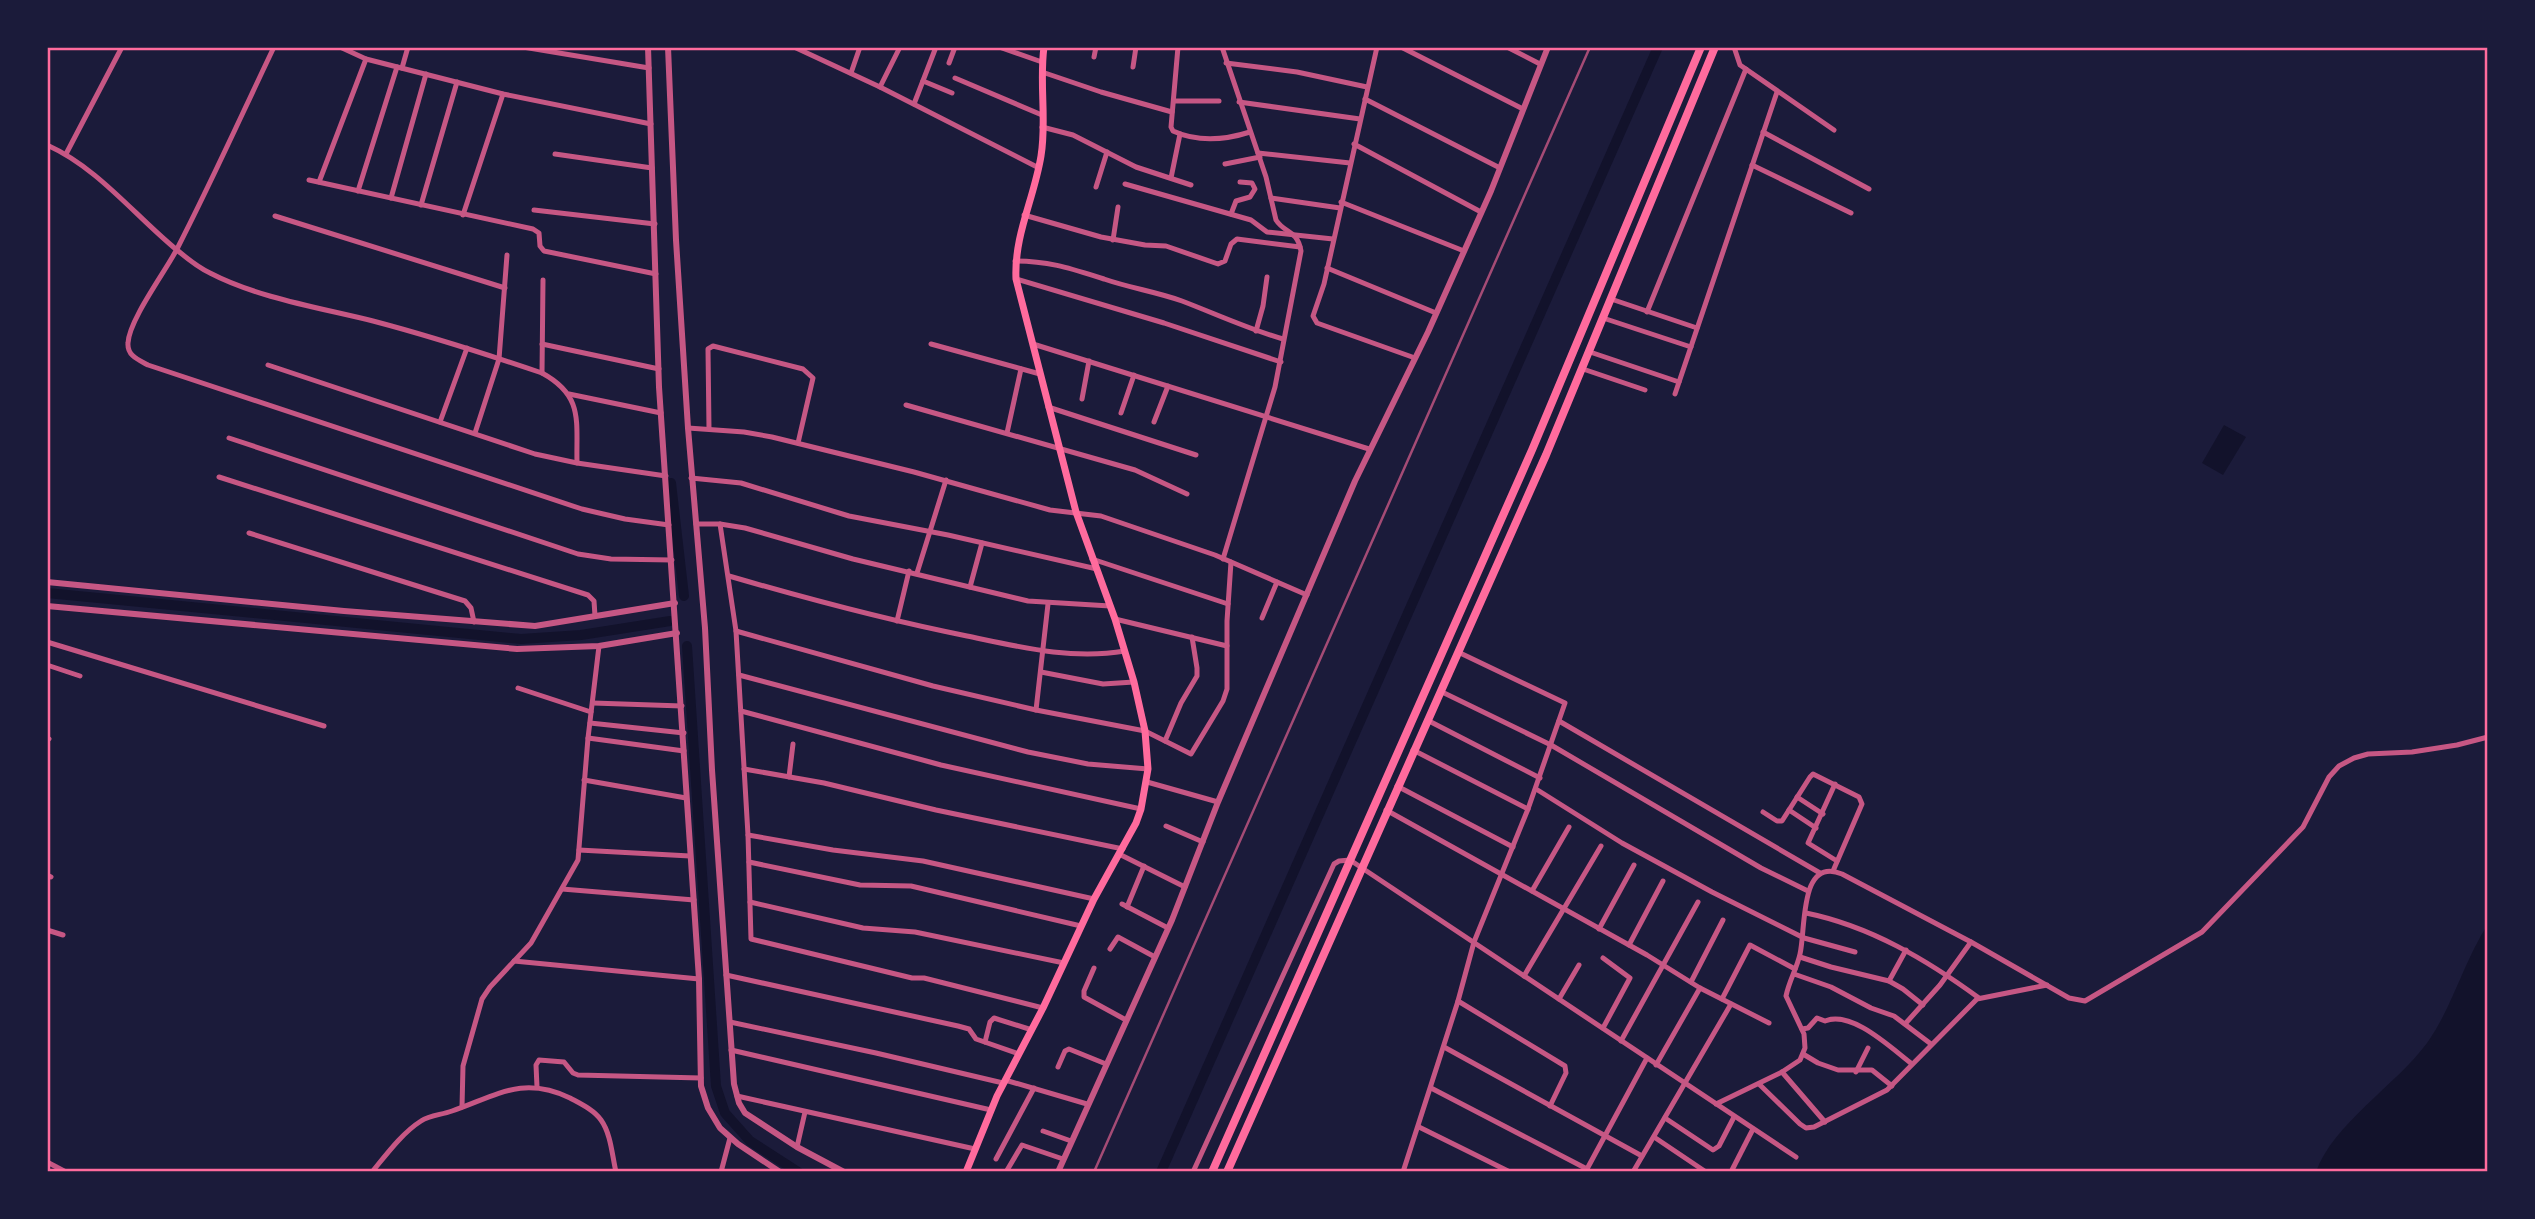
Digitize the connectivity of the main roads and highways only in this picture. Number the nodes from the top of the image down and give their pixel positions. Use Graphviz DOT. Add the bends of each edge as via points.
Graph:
graph roads {
  1 [pos="1044,47"];
  2 [pos="1701,47"];
  3 [pos="1715,47"];
  4 [pos="966,1172"];
  5 [pos="1212,1172"];
  6 [pos="1227,1172"];
  1 -- 4 [label="main road" via="1043,144 1024,215 1016,279 1076,512 1134,682 1148,769 1141,810 1004,1081"];
  2 -- 5 [label="highway" via="1532,450"];
  3 -- 6 [label="highway" via="1583,369"];
}
